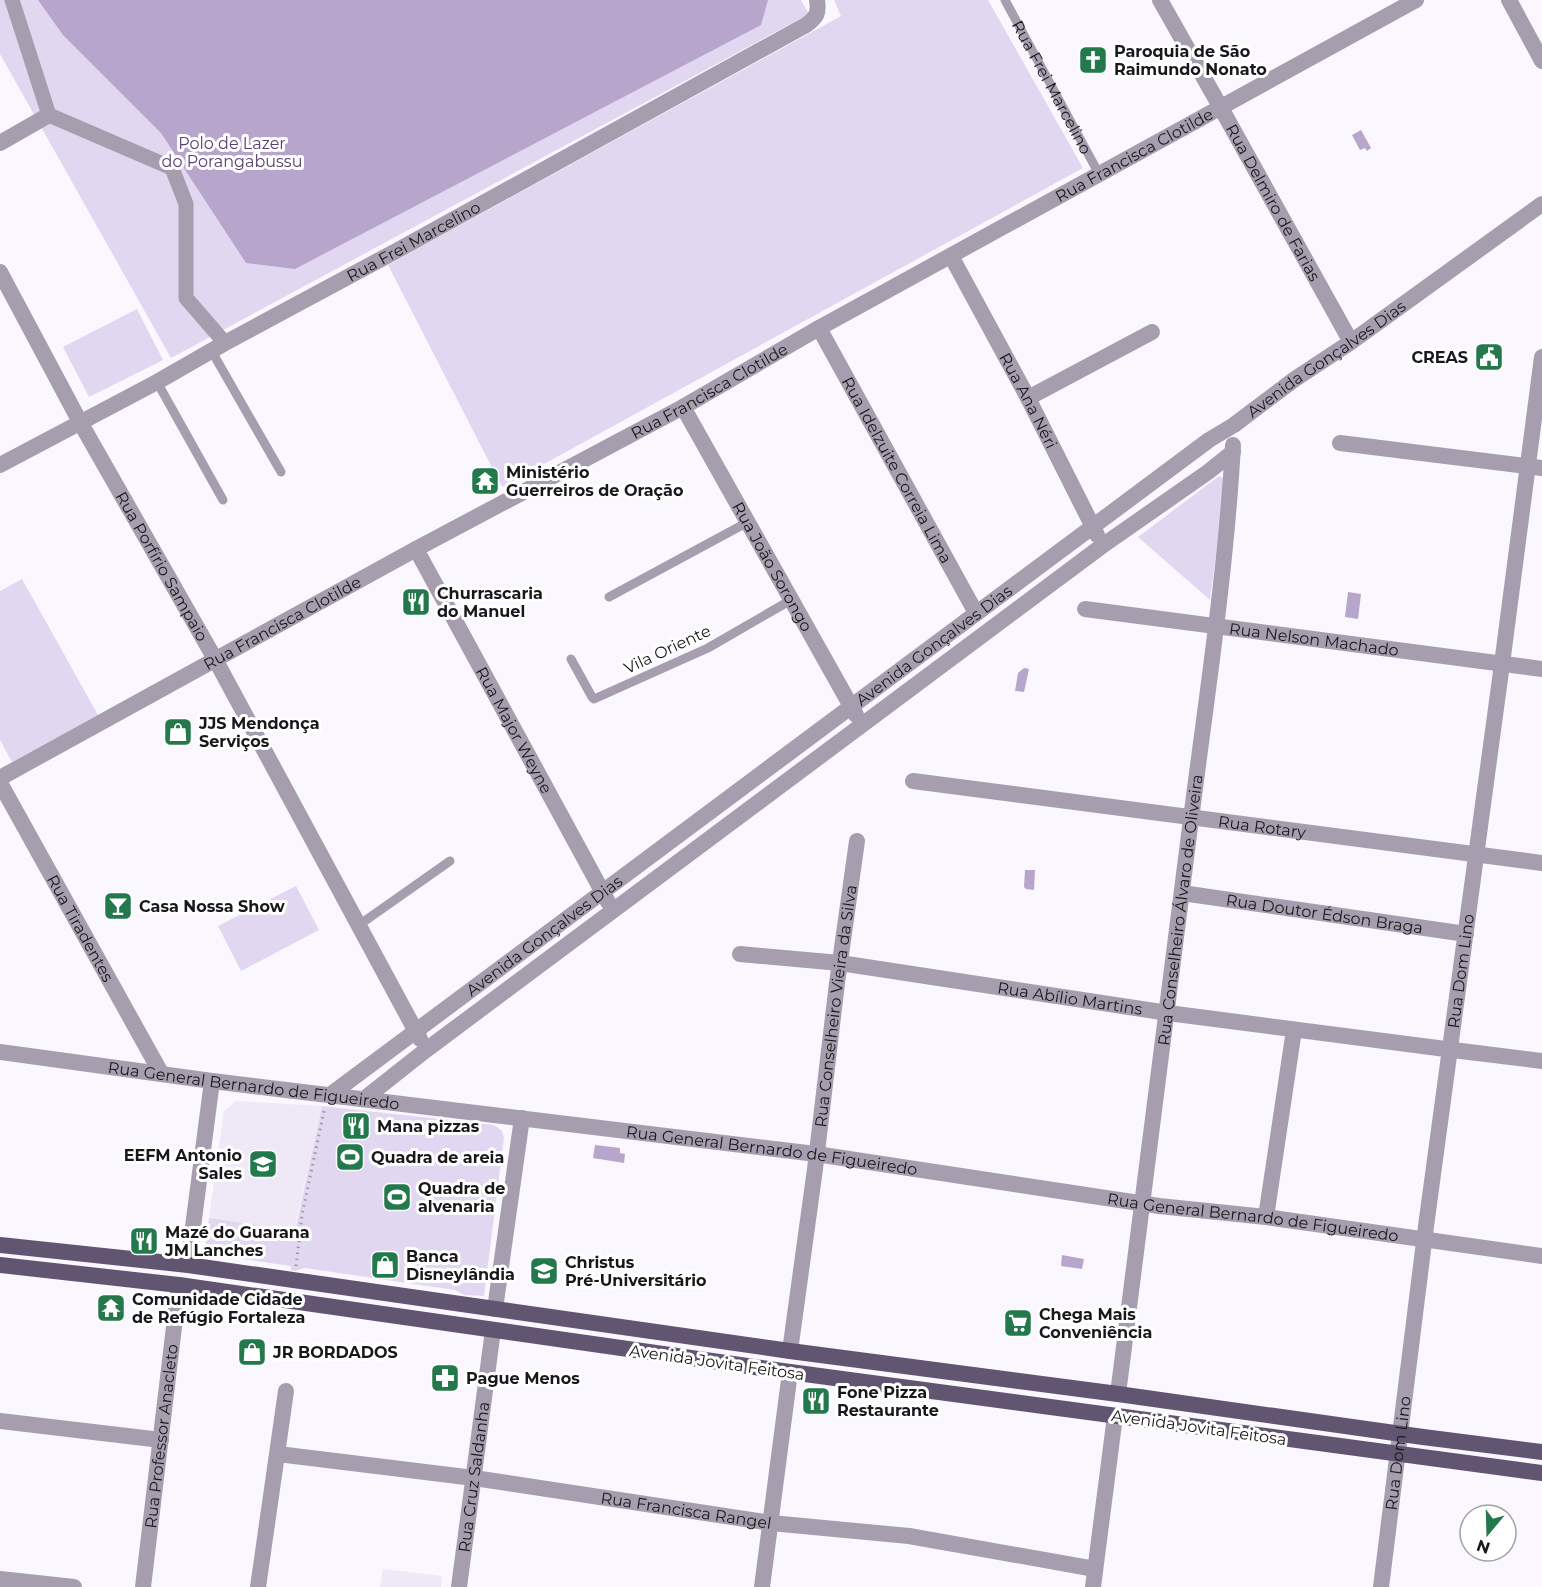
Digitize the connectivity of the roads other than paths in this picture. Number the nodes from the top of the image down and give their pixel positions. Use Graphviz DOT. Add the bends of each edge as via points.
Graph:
graph roads {
  1 [pos="12,0"];
  2 [pos="1005,0"];
  3 [pos="1160,0"];
  4 [pos="1416,0"];
  5 [pos="1509,0"];
  6 [pos="817,5"];
  7 [pos="1542,61"];
  8 [pos="1221,108"];
  9 [pos="49,115"];
  10 [pos="0,143"];
  11 [pos="1100,174"];
  12 [pos="1542,204"];
  13 [pos="951,256"];
  14 [pos="0,272"];
  15 [pos="819,328"];
  16 [pos="1152,332"];
  17 [pos="1351,342"];
  18 [pos="218,346"];
  19 [pos="1542,357"];
  20 [pos="157,382"];
  21 [pos="1028,398"];
  22 [pos="683,407"];
  23 [pos="80,423"];
  24 [pos="1234,425"];
  25 [pos="1340,443"];
  26 [pos="1233,452"];
  27 [pos="0,465"];
  28 [pos="1535,467"];
  29 [pos="281,472"];
  30 [pos="223,500"];
  31 [pos="748,522"];
  32 [pos="1093,527"];
  33 [pos="1102,546"];
  34 [pos="416,549"];
  35 [pos="609,597"];
  36 [pos="791,600"];
  37 [pos="1085,609"];
  38 [pos="976,613"];
  39 [pos="1217,626"];
  40 [pos="215,659"];
  41 [pos="571,659"];
  42 [pos="1502,664"];
  43 [pos="1542,669"];
  44 [pos="851,706"];
  45 [pos="862,727"];
  46 [pos="0,778"];
  47 [pos="913,781"];
  48 [pos="0,783"];
  49 [pos="1192,817"];
  50 [pos="857,841"];
  51 [pos="1476,854"];
  52 [pos="450,861"];
  53 [pos="1542,863"];
  54 [pos="603,893"];
  55 [pos="1182,893"];
  56 [pos="614,911"];
  57 [pos="359,925"];
  58 [pos="1466,934"];
  59 [pos="740,954"];
  60 [pos="840,963"];
  61 [pos="1168,1012"];
  62 [pos="1294,1030"];
  63 [pos="415,1032"];
  64 [pos="426,1050"];
  65 [pos="1450,1050"];
  66 [pos="0,1052"];
  67 [pos="1542,1061"];
  68 [pos="161,1073"];
  69 [pos="212,1081"];
  70 [pos="364,1099"];
  71 [pos="328,1101"];
  72 [pos="522,1118"];
  73 [pos="816,1154"];
  74 [pos="1144,1203"];
  75 [pos="1266,1217"];
  76 [pos="1424,1240"];
  77 [pos="0,1245"];
  78 [pos="1542,1256"];
  79 [pos="0,1265"];
  80 [pos="188,1265"];
  81 [pos="179,1285"];
  82 [pos="495,1309"];
  83 [pos="493,1330"];
  84 [pos="790,1351"];
  85 [pos="790,1372"];
  86 [pos="286,1391"];
  87 [pos="1118,1394"];
  88 [pos="1115,1416"];
  89 [pos="0,1421"];
  90 [pos="1400,1433"];
  91 [pos="161,1440"];
  92 [pos="1542,1452"];
  93 [pos="278,1454"];
  94 [pos="1397,1454"];
  95 [pos="1542,1473"];
  96 [pos="474,1479"];
  97 [pos="771,1523"];
  98 [pos="1095,1569"];
  99 [pos="0,1579"];
  100 [pos="74,1587"];
  101 [pos="143,1587"];
  102 [pos="258,1587"];
  103 [pos="459,1587"];
  104 [pos="762,1587"];
  105 [pos="1093,1587"];
  106 [pos="1381,1587"];
  1 -- 9 [label="street"];
  2 -- 11 [label="lane, Rua Frei Marcelino"];
  3 -- 8 [label="street, Rua Delmiro de Farias"];
  4 -- 8 [label="street, Rua Francisca Clotilde"];
  5 -- 7 [label="street"];
  6 -- 18 [label="street, Rua Frei Marcelino" via="815,18 806,25"];
  8 -- 11 [label="street, Rua Francisca Clotilde"];
  8 -- 17 [label="street, Rua Delmiro de Farias"];
  9 -- 10 [label="street"];
  9 -- 18 [label="street" via="172,168 186,204 186,298"];
  11 -- 13 [label="street, Rua Francisca Clotilde"];
  12 -- 17 [label="street, Avenida Gonçalves Dias"];
  13 -- 15 [label="street, Rua Francisca Clotilde"];
  13 -- 21 [label="street, Rua Ana Néri"];
  14 -- 23 [label="street, Rua Porfírio Sampaio"];
  15 -- 22 [label="street, Rua Francisca Clotilde"];
  15 -- 38 [label="street, Rua Idelzuite Correia Lima"];
  16 -- 21 [label="street"];
  17 -- 24 [label="street, Avenida Gonçalves Dias"];
  18 -- 20 [label="street, Rua Frei Marcelino"];
  18 -- 29 [label="lane"];
  19 -- 28 [label="street, Rua Dom Lino"];
  20 -- 23 [label="street, Rua Frei Marcelino"];
  20 -- 30 [label="lane"];
  21 -- 32 [label="street, Rua Ana Néri"];
  22 -- 31 [label="street, Rua João Sorongo"];
  22 -- 34 [label="street, Rua Francisca Clotilde"];
  23 -- 27 [label="street, Rua Frei Marcelino"];
  23 -- 40 [label="street, Rua Porfírio Sampaio"];
  24 -- 26 [label="street, Rua Conselheiro Álvaro de Oliveira"];
  24 -- 32 [label="street, Avenida Gonçalves Dias"];
  25 -- 28 [label="street"];
  26 -- 33 [label="street, Avenida Gonçalves Dias"];
  26 -- 39 [label="street, Rua Conselheiro Álvaro de Oliveira"];
  28 -- 42 [label="street, Rua Dom Lino"];
  31 -- 35 [label="lane"];
  31 -- 36 [label="street, Rua João Sorongo"];
  32 -- 33 [label="street, Rua Ana Néri"];
  32 -- 38 [label="street, Avenida Gonçalves Dias"];
  33 -- 45 [label="street, Avenida Gonçalves Dias"];
  34 -- 40 [label="street, Rua Francisca Clotilde"];
  34 -- 54 [label="street, Rua Major Weyne"];
  36 -- 41 [label="lane, Vila Oriente" via="708,648 594,699"];
  36 -- 44 [label="street, Rua João Sorongo"];
  37 -- 39 [label="street, Rua Nelson Machado"];
  38 -- 44 [label="street, Avenida Gonçalves Dias"];
  39 -- 42 [label="street, Rua Nelson Machado"];
  39 -- 49 [label="street, Rua Conselheiro Álvaro de Oliveira"];
  40 -- 46 [label="street, Rua Francisca Clotilde"];
  40 -- 57 [label="street, Rua Porfírio Sampaio"];
  42 -- 43 [label="street, Rua Nelson Machado"];
  42 -- 51 [label="street, Rua Dom Lino"];
  44 -- 45 [label="street, Rua João Sorongo"];
  44 -- 54 [label="street, Avenida Gonçalves Dias"];
  45 -- 56 [label="street, Avenida Gonçalves Dias"];
  47 -- 49 [label="street, Rua Rotary"];
  48 -- 68 [label="street, Rua Tiradentes"];
  49 -- 51 [label="street, Rua Rotary"];
  49 -- 55 [label="street, Rua Conselheiro Álvaro de Oliveira"];
  50 -- 60 [label="street, Rua Conselheiro Vieira da Silva"];
  51 -- 53 [label="street, Rua Rotary"];
  51 -- 58 [label="street, Rua Dom Lino"];
  52 -- 57 [label="lane"];
  54 -- 56 [label="street, Rua Major Weyne"];
  54 -- 63 [label="street, Avenida Gonçalves Dias"];
  55 -- 58 [label="street, Rua Doutor Édson Braga"];
  55 -- 61 [label="street, Rua Conselheiro Álvaro de Oliveira"];
  56 -- 64 [label="street, Avenida Gonçalves Dias"];
  57 -- 63 [label="street, Rua Porfírio Sampaio"];
  58 -- 65 [label="street, Rua Dom Lino"];
  59 -- 60 [label="street, Rua Abílio Martins"];
  60 -- 61 [label="street, Rua Abílio Martins"];
  60 -- 73 [label="street, Rua Conselheiro Vieira da Silva"];
  61 -- 62 [label="street, Rua Abílio Martins"];
  61 -- 74 [label="street, Rua Conselheiro Álvaro de Oliveira"];
  62 -- 65 [label="street, Rua Abílio Martins"];
  62 -- 75 [label="street"];
  63 -- 64 [label="street, Rua Porfírio Sampaio"];
  63 -- 71 [label="street, Avenida Gonçalves Dias"];
  64 -- 70 [label="street, Avenida Gonçalves Dias"];
  65 -- 67 [label="street, Rua Abílio Martins"];
  65 -- 76 [label="street, Rua Dom Lino"];
  66 -- 68 [label="street, Rua General Bernardo de Figueiredo"];
  68 -- 69 [label="street, Rua General Bernardo de Figueiredo"];
  69 -- 71 [label="street, Rua General Bernardo de Figueiredo"];
  69 -- 80 [label="street"];
  70 -- 71 [label="street, Rua General Bernardo de Figueiredo"];
  70 -- 72 [label="street, Rua General Bernardo de Figueiredo"];
  72 -- 73 [label="street, Rua General Bernardo de Figueiredo"];
  72 -- 82 [label="street"];
  73 -- 74 [label="street, Rua General Bernardo de Figueiredo"];
  73 -- 84 [label="street, Rua Conselheiro Vieira da Silva"];
  74 -- 75 [label="street, Rua General Bernardo de Figueiredo"];
  74 -- 87 [label="street, Rua Conselheiro Álvaro de Oliveira"];
  75 -- 76 [label="street, Rua General Bernardo de Figueiredo"];
  76 -- 78 [label="street, Rua General Bernardo de Figueiredo"];
  76 -- 90 [label="street, Rua Dom Lino"];
  77 -- 80 [label="main road, Avenida Jovita Feitosa"];
  79 -- 81 [label="main road, Avenida Jovita Feitosa"];
  80 -- 82 [label="main road, Avenida Jovita Feitosa"];
  81 -- 83 [label="main road, Avenida Jovita Feitosa"];
  81 -- 91 [label="street, Rua Professor Anacleto"];
  82 -- 84 [label="main road, Avenida Jovita Feitosa"];
  83 -- 85 [label="main road, Avenida Jovita Feitosa"];
  83 -- 96 [label="street, Rua Cruz Saldanha"];
  84 -- 87 [label="main road, Avenida Jovita Feitosa"];
  85 -- 88 [label="main road, Avenida Jovita Feitosa"];
  85 -- 97 [label="street"];
  86 -- 93 [label="street"];
  87 -- 90 [label="main road, Avenida Jovita Feitosa"];
  88 -- 94 [label="main road, Avenida Jovita Feitosa"];
  88 -- 98 [label="street"];
  89 -- 91 [label="street"];
  90 -- 92 [label="main road, Avenida Jovita Feitosa"];
  90 -- 94 [label="street, Rua Dom Lino"];
  91 -- 101 [label="street, Rua Professor Anacleto"];
  93 -- 96 [label="street, Rua Francisca Rangel"];
  93 -- 102 [label="street"];
  94 -- 95 [label="main road, Avenida Jovita Feitosa"];
  94 -- 106 [label="street, Rua Dom Lino"];
  96 -- 97 [label="street, Rua Francisca Rangel"];
  96 -- 103 [label="street, Rua Cruz Saldanha"];
  97 -- 98 [label="street, Rua Francisca Rangel" via="909,1536"];
  97 -- 104 [label="street"];
  98 -- 105 [label="street"];
  99 -- 100 [label="street"];
}
